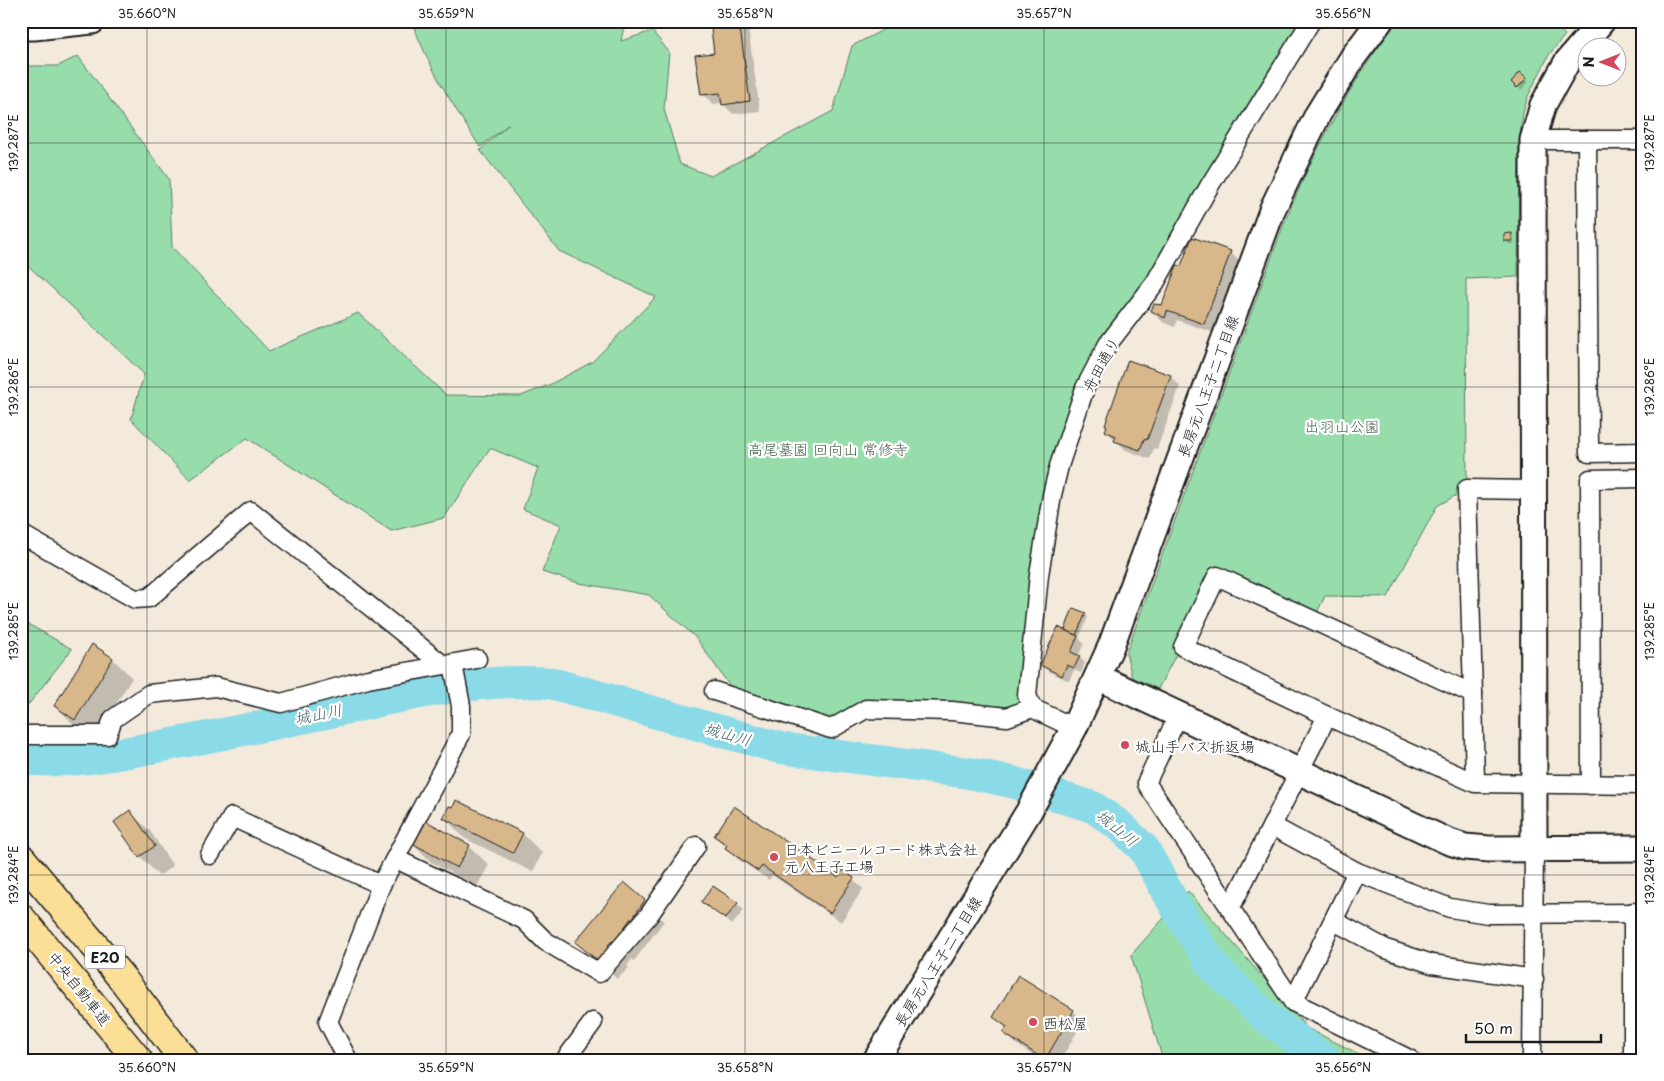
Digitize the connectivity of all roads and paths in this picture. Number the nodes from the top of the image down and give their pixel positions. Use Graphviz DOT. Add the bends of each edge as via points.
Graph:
graph roads {
  1 [pos="92,21"];
  2 [pos="1311,21"];
  3 [pos="1380,21"];
  4 [pos="1602,21"];
  5 [pos="21,27"];
  6 [pos="1533,140"];
  7 [pos="1587,140"];
  8 [pos="1643,140"];
  9 [pos="1643,452"];
  10 [pos="1643,478"];
  11 [pos="1533,490"];
  12 [pos="21,534"];
  13 [pos="477,659"];
  14 [pos="450,666"];
  15 [pos="1098,677"];
  16 [pos="714,691"];
  17 [pos="1473,694"];
  18 [pos="1032,708"];
  19 [pos="1179,714"];
  20 [pos="1327,716"];
  21 [pos="1074,728"];
  22 [pos="21,735"];
  23 [pos="1300,771"];
  24 [pos="1475,783"];
  25 [pos="1534,785"];
  26 [pos="1591,785"];
  27 [pos="1643,785"];
  28 [pos="1272,826"];
  29 [pos="696,846"];
  30 [pos="1643,848"];
  31 [pos="1534,849"];
  32 [pos="210,855"];
  33 [pos="21,858"];
  34 [pos="396,859"];
  35 [pos="1357,872"];
  36 [pos="381,885"];
  37 [pos="1230,910"];
  38 [pos="1534,912"];
  39 [pos="1638,912"];
  40 [pos="21,918"];
  41 [pos="1334,921"];
  42 [pos="1534,980"];
  43 [pos="1293,1002"];
  44 [pos="593,1022"];
  45 [pos="138,1060"];
  46 [pos="184,1060"];
  47 [pos="348,1060"];
  48 [pos="565,1060"];
  49 [pos="876,1060"];
  50 [pos="1411,1060"];
  51 [pos="1532,1060"];
  52 [pos="1633,1060"];
  1 -- 5 [label="street"];
  2 -- 18 [label="street, 舟田通り" via="1210,185 1155,283 1108,344 1085,388 1052,495 1034,619 1027,695"];
  3 -- 15 [label="street, 長房元八王子二丁目線" via="1318,114 1273,208"];
  4 -- 6 [label="street" via="1567,62 1543,106"];
  6 -- 7 [label="street"];
  6 -- 11 [label="street"];
  7 -- 8 [label="street"];
  7 -- 9 [label="street" via="1589,453"];
  10 -- 26 [label="street" via="1590,479"];
  11 -- 17 [label="street" via="1466,489"];
  11 -- 25 [label="street"];
  12 -- 14 [label="street" via="135,599 149,598 251,512"];
  13 -- 14 [label="street"];
  14 -- 22 [label="street" via="368,679 280,702 216,687 149,694 112,719 108,735"];
  14 -- 34 [label="street" via="461,706 460,734"];
  15 -- 19 [label="street"];
  15 -- 21 [label="street, 長房元八王子二丁目線"];
  16 -- 18 [label="street" via="831,729 866,709 952,711 1007,717"];
  17 -- 20 [label="street" via="1217,576 1183,647"];
  17 -- 24 [label="street"];
  18 -- 21 [label="street"];
  19 -- 23 [label="street"];
  19 -- 37 [label="street" via="1147,784"];
  20 -- 23 [label="street"];
  20 -- 24 [label="street"];
  21 -- 49 [label="street, 長房元八王子二丁目線" via="1030,811"];
  23 -- 28 [label="street"];
  23 -- 31 [label="street" via="1465,847"];
  24 -- 25 [label="street"];
  25 -- 26 [label="street"];
  25 -- 31 [label="street"];
  26 -- 27 [label="street"];
  28 -- 35 [label="street"];
  28 -- 37 [label="street"];
  29 -- 34 [label="street" via="649,915 599,973 545,941 524,920"];
  30 -- 31 [label="street"];
  31 -- 38 [label="street"];
  32 -- 36 [label="street" via="232,817"];
  33 -- 46 [label="highway, E20" via="121,977"];
  34 -- 36 [label="street"];
  35 -- 38 [label="street" via="1450,908 1488,914"];
  35 -- 41 [label="street"];
  36 -- 47 [label="street" via="328,1022"];
  37 -- 43 [label="street"];
  38 -- 39 [label="street"];
  38 -- 42 [label="street"];
  39 -- 52 [label="street"];
  40 -- 45 [label="highway, 中央自動車道 / E20"];
  41 -- 42 [label="street" via="1386,949 1432,964"];
  41 -- 43 [label="street"];
  42 -- 51 [label="street"];
  43 -- 50 [label="street"];
  44 -- 48 [label="street"];
}
